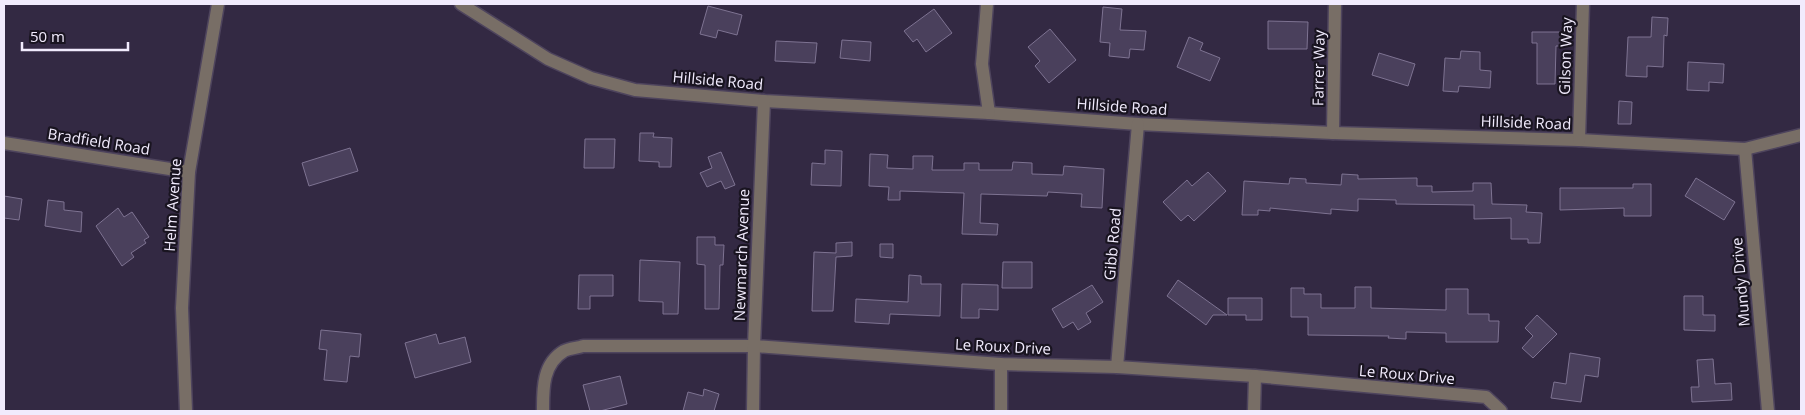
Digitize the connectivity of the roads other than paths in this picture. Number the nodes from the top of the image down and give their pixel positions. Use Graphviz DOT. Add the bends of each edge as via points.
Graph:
graph roads {
  1 [pos="218,4"];
  2 [pos="461,4"];
  3 [pos="988,4"];
  4 [pos="1335,4"];
  5 [pos="1582,4"];
  6 [pos="764,101"];
  7 [pos="989,113"];
  8 [pos="1138,124"];
  9 [pos="1333,133"];
  10 [pos="1801,136"];
  11 [pos="1579,140"];
  12 [pos="4,143"];
  13 [pos="1744,149"];
  14 [pos="189,172"];
  15 [pos="754,346"];
  16 [pos="1001,364"];
  17 [pos="1117,367"];
  18 [pos="1255,376"];
  19 [pos="186,411"];
  20 [pos="543,411"];
  21 [pos="753,411"];
  22 [pos="1001,411"];
  23 [pos="1254,411"];
  24 [pos="1501,411"];
  25 [pos="1768,411"];
  1 -- 14 [label="street, Helm Avenue"];
  2 -- 6 [label="street, Hillside Road" via="548,59 591,78 635,90"];
  3 -- 7 [label="street" via="982,64"];
  4 -- 9 [label="street, Farrer Way"];
  5 -- 11 [label="street, Gilson Way"];
  6 -- 7 [label="street, Hillside Road"];
  6 -- 15 [label="street, Newmarch Avenue"];
  7 -- 8 [label="street, Hillside Road"];
  8 -- 9 [label="street, Hillside Road"];
  8 -- 17 [label="street, Gibb Road"];
  9 -- 11 [label="street, Hillside Road"];
  10 -- 13 [label="street, Hillside Road"];
  11 -- 13 [label="street, Hillside Road"];
  12 -- 14 [label="street, Bradfield Road"];
  13 -- 25 [label="street, Mundy Drive"];
  14 -- 19 [label="street, Helm Avenue" via="182,308"];
  15 -- 16 [label="street, Le Roux Drive"];
  15 -- 20 [label="street, Le Roux Drive" via="583,346 564,351 552,362 543,382"];
  15 -- 21 [label="street, Newmarch Avenue"];
  16 -- 17 [label="street, Le Roux Drive"];
  16 -- 22 [label="street"];
  17 -- 18 [label="street, Le Roux Drive"];
  18 -- 23 [label="street"];
  18 -- 24 [label="street, Le Roux Drive" via="1486,397"];
}
